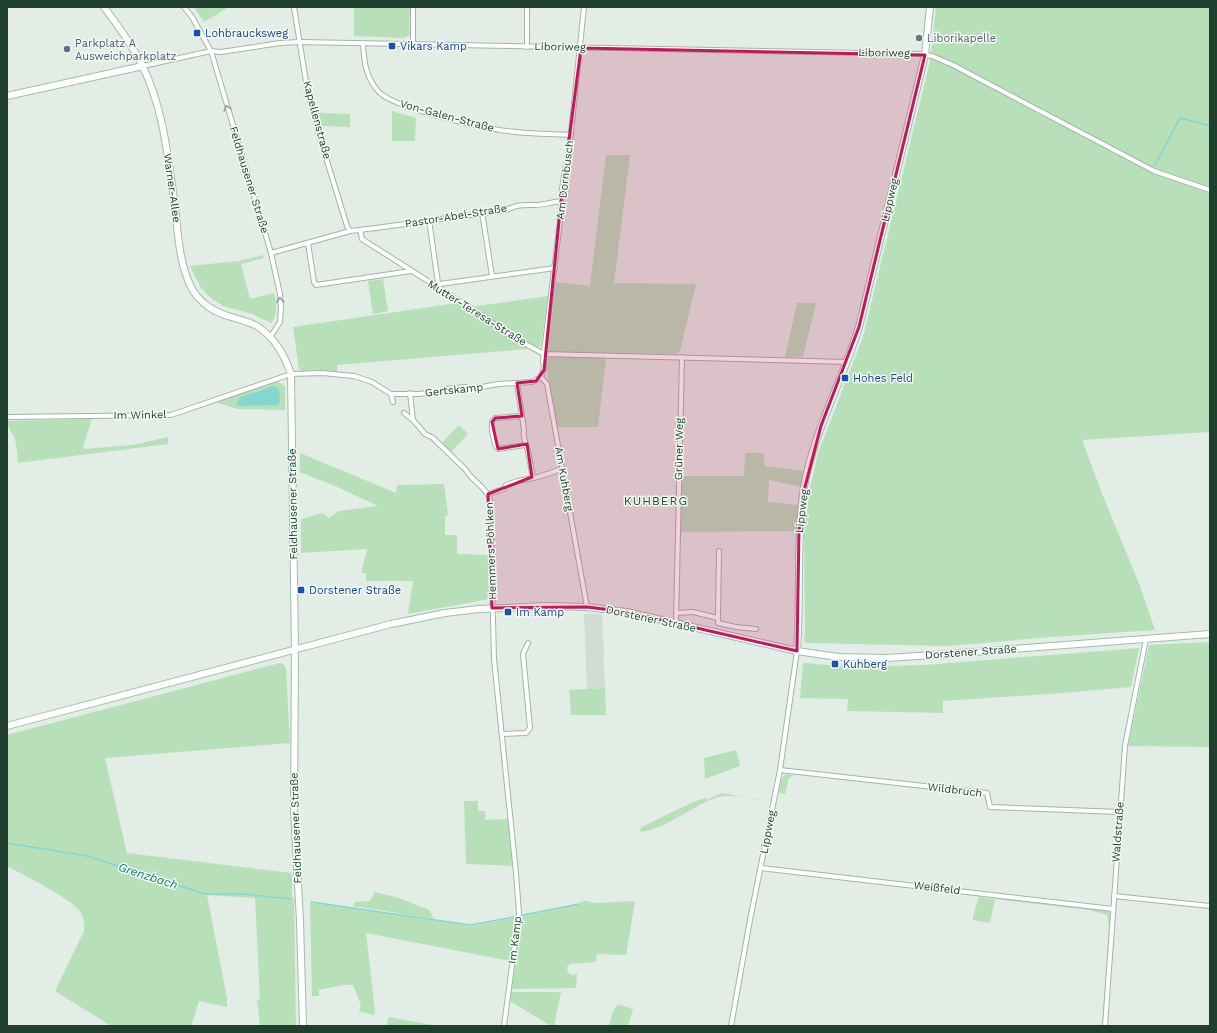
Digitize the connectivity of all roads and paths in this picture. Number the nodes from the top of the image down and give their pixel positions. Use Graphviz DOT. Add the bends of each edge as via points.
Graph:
graph roads {
  1 [pos="104,7"];
  2 [pos="184,7"];
  3 [pos="294,7"];
  4 [pos="413,7"];
  5 [pos="527,7"];
  6 [pos="584,7"];
  7 [pos="930,7"];
  8 [pos="300,42"];
  9 [pos="364,44"];
  10 [pos="413,45"];
  11 [pos="526,46"];
  12 [pos="581,48"];
  13 [pos="211,51"];
  14 [pos="925,55"];
  15 [pos="143,66"];
  16 [pos="7,96"];
  17 [pos="571,135"];
  18 [pos="1210,190"];
  19 [pos="561,201"];
  20 [pos="482,212"];
  21 [pos="430,220"];
  22 [pos="360,230"];
  23 [pos="350,231"];
  24 [pos="308,242"];
  25 [pos="271,253"];
  26 [pos="555,268"];
  27 [pos="411,271"];
  28 [pos="492,276"];
  29 [pos="438,284"];
  30 [pos="433,285"];
  31 [pos="271,336"];
  32 [pos="544,354"];
  33 [pos="682,357"];
  34 [pos="848,362"];
  35 [pos="291,374"];
  36 [pos="541,377"];
  37 [pos="517,383"];
  38 [pos="410,393"];
  39 [pos="391,394"];
  40 [pos="393,402"];
  41 [pos="404,414"];
  42 [pos="522,416"];
  43 [pos="7,417"];
  44 [pos="413,420"];
  45 [pos="525,445"];
  46 [pos="562,469"];
  47 [pos="532,478"];
  48 [pos="488,494"];
  49 [pos="719,551"];
  50 [pos="587,607"];
  51 [pos="492,608"];
  52 [pos="677,613"];
  53 [pos="718,618"];
  54 [pos="676,623"];
  55 [pos="756,628"];
  56 [pos="1210,634"];
  57 [pos="1146,639"];
  58 [pos="528,643"];
  59 [pos="295,650"];
  60 [pos="797,651"];
  61 [pos="7,726"];
  62 [pos="502,734"];
  63 [pos="780,770"];
  64 [pos="1120,812"];
  65 [pos="761,868"];
  66 [pos="1114,896"];
  67 [pos="1210,906"];
  68 [pos="1113,909"];
  69 [pos="303,1026"];
  70 [pos="504,1026"];
  71 [pos="731,1026"];
  72 [pos="1105,1026"];
  1 -- 15 [label="main road, Warner-Allee"];
  2 -- 13 [label="street, Feldhausener Straße"];
  3 -- 8 [label="street, Kapellenstraße"];
  4 -- 10 [label="street"];
  5 -- 11 [label="street, Liboriweg"];
  6 -- 12 [label="street, Am Dornbusch"];
  7 -- 14 [label="main road, Lippweg"];
  8 -- 9 [label="street, Liboriweg"];
  8 -- 13 [label="street, Liboriweg" via="221,52"];
  8 -- 23 [label="street, Kapellenstraße" via="307,88"];
  9 -- 10 [label="street, Liboriweg"];
  9 -- 17 [label="street, Von-Galen-Straße" via="366,71 372,83 383,96 399,104 506,131"];
  10 -- 11 [label="street, Liboriweg"];
  11 -- 12 [label="street, Liboriweg"];
  12 -- 14 [label="street, Liboriweg"];
  12 -- 17 [label="street, Am Dornbusch"];
  13 -- 15 [label="street"];
  25 -- 13 [label="street, Feldhausener Straße, one-way"];
  14 -- 18 [label="street, Liboriweg" via="953,65 1154,171"];
  14 -- 34 [label="main road, Lippweg" via="859,327"];
  15 -- 16 [label="main road"];
  15 -- 31 [label="main road, Warner-Allee" via="159,109 183,266 191,288 213,310 256,325"];
  17 -- 19 [label="street, Am Dornbusch"];
  19 -- 20 [label="street, Pastor-Abel-Straße"];
  19 -- 26 [label="street, Am Dornbusch"];
  20 -- 21 [label="street, Pastor-Abel-Straße"];
  20 -- 28 [label="street"];
  21 -- 22 [label="street, Pastor-Abel-Straße"];
  21 -- 29 [label="street"];
  22 -- 23 [label="street, Pastor-Abel-Straße"];
  22 -- 27 [label="street, Mutter-Teresa-Straße" via="362,239"];
  23 -- 24 [label="street"];
  24 -- 25 [label="street"];
  24 -- 27 [label="street" via="316,285"];
  31 -- 25 [label="street, Feldhausener Straße, one-way" via="280,322 281,308"];
  26 -- 28 [label="street"];
  26 -- 32 [label="street, Am Dornbusch"];
  27 -- 30 [label="street, Mutter-Teresa-Straße"];
  28 -- 29 [label="street"];
  29 -- 30 [label="street"];
  30 -- 32 [label="street, Mutter-Teresa-Straße" via="507,334"];
  31 -- 35 [label="main road, Feldhausener Straße" via="283,354"];
  32 -- 33 [label="street"];
  32 -- 36 [label="street"];
  33 -- 34 [label="street"];
  33 -- 52 [label="street, Grüner Weg"];
  34 -- 60 [label="main road, Lippweg" via="821,426 805,487 799,531"];
  35 -- 39 [label="street" via="354,376 372,382"];
  35 -- 43 [label="street, Im Winkel" via="171,415"];
  35 -- 59 [label="main road, Feldhausener Straße"];
  36 -- 37 [label="street, Gertskamp" via="534,382"];
  36 -- 46 [label="street, Am Kuhberg" via="547,384"];
  37 -- 38 [label="street, Gertskamp"];
  37 -- 42 [label="street"];
  38 -- 39 [label="street, Gertskamp"];
  38 -- 44 [label="street"];
  39 -- 40 [label="street"];
  41 -- 44 [label="street, Hemmers Pöhlken"];
  42 -- 45 [label="street"];
  42 -- 45 [label="street" via="495,418 491,424 495,446 498,449"];
  44 -- 48 [label="street, Hemmers Pöhlken"];
  45 -- 47 [label="street" via="528,449"];
  46 -- 47 [label="street, Hemmers Pöhlken"];
  46 -- 50 [label="street, Am Kuhberg"];
  47 -- 48 [label="street, Hemmers Pöhlken" via="506,485 504,489"];
  48 -- 51 [label="street, Hemmers Pöhlken"];
  49 -- 53 [label="street"];
  50 -- 51 [label="main road, Dorstener Straße"];
  50 -- 54 [label="main road, Dorstener Straße" via="627,612"];
  51 -- 59 [label="main road, Dorstener Straße" via="391,624"];
  51 -- 62 [label="street, Im Kamp" via="494,659"];
  52 -- 53 [label="street" via="693,612"];
  52 -- 54 [label="street, Grüner Weg"];
  53 -- 55 [label="street" via="718,623"];
  54 -- 60 [label="main road, Dorstener Straße"];
  56 -- 57 [label="main road, Dorstener Straße"];
  57 -- 60 [label="main road, Dorstener Straße" via="886,658 838,657"];
  57 -- 64 [label="street, Waldstraße" via="1124,746"];
  58 -- 62 [label="street" via="523,654 530,728 526,733"];
  59 -- 61 [label="main road, Dorstener Straße"];
  59 -- 69 [label="main road, Feldhausener Straße" via="294,810"];
  60 -- 63 [label="street, Lippweg"];
  62 -- 70 [label="street, Im Kamp" via="519,913"];
  63 -- 64 [label="street, Wildbruch" via="987,793 990,807"];
  63 -- 65 [label="street, Lippweg"];
  64 -- 66 [label="street, Waldstraße"];
  65 -- 68 [label="street, Weißfeld"];
  65 -- 71 [label="street, Lippweg"];
  66 -- 67 [label="street"];
  66 -- 68 [label="street, Waldstraße"];
  68 -- 72 [label="street, Waldstraße"];
}
